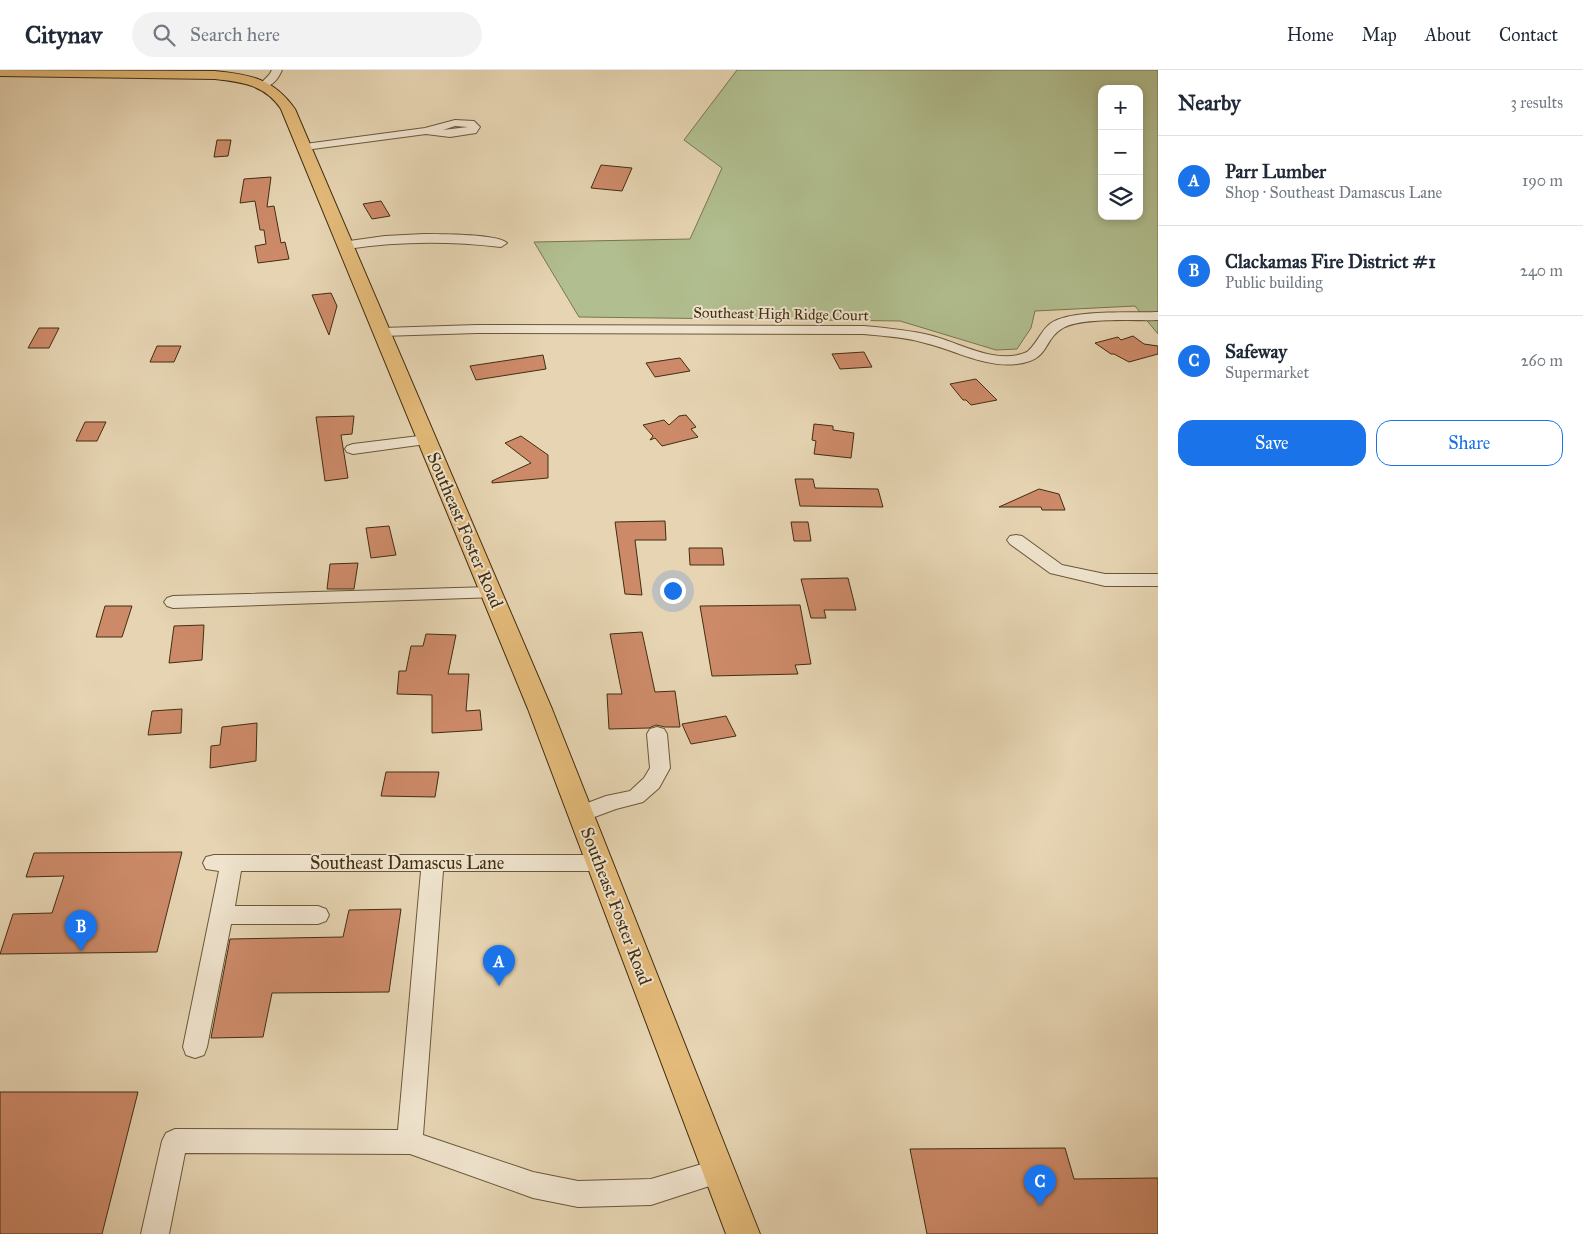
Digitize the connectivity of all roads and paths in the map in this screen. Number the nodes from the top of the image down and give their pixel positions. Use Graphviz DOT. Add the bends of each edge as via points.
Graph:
graph roads {
  1 [pos="0,72"];
  2 [pos="114,72"];
  3 [pos="271,77"];
  4 [pos="426,131"];
  5 [pos="305,147"];
  6 [pos="501,244"];
  7 [pos="347,245"];
  8 [pos="1158,316"];
  9 [pos="382,332"];
  10 [pos="427,440"];
  11 [pos="353,449"];
  12 [pos="1016,540"];
  13 [pos="1158,580"];
  14 [pos="491,593"];
  15 [pos="174,602"];
  16 [pos="657,734"];
  17 [pos="581,814"];
  18 [pos="433,863"];
  19 [pos="600,863"];
  20 [pos="222,915"];
  21 [pos="318,915"];
  22 [pos="196,1046"];
  23 [pos="410,1142"];
  24 [pos="719,1172"];
  25 [pos="155,1234"];
  26 [pos="743,1234"];
  1 -- 2 [label="main road, Southeast Foster Road"];
  2 -- 3 [label="main road, Southeast Foster Road"];
  3 -- 5 [label="main road, Southeast Foster Road"];
  4 -- 5 [label="street"];
  5 -- 7 [label="main road, Southeast Foster Road"];
  6 -- 7 [label="street" via="474,239 433,238"];
  7 -- 9 [label="main road, Southeast Foster Road"];
  8 -- 9 [label="street, Southeast High Ridge Court" via="1063,323 1056,326 1038,352 1016,361 1000,360 907,335 864,330 478,329"];
  9 -- 10 [label="main road, Southeast Foster Road"];
  10 -- 11 [label="street"];
  10 -- 14 [label="main road, Southeast Foster Road"];
  12 -- 13 [label="street" via="1056,570 1105,580"];
  14 -- 15 [label="street"];
  14 -- 17 [label="main road, Southeast Foster Road"];
  16 -- 17 [label="street" via="660,768 652,782 636,797"];
  17 -- 19 [label="main road, Southeast Foster Road"];
  18 -- 19 [label="street, Southeast Damascus Lane"];
  18 -- 20 [label="street, Southeast Damascus Lane" via="223,863"];
  18 -- 23 [label="street"];
  19 -- 24 [label="main road, Southeast Foster Road"];
  20 -- 21 [label="street"];
  20 -- 22 [label="street"];
  23 -- 24 [label="street" via="533,1185 578,1194 651,1192"];
  23 -- 25 [label="street" via="175,1141"];
  24 -- 26 [label="main road, Southeast Foster Road"];
}
